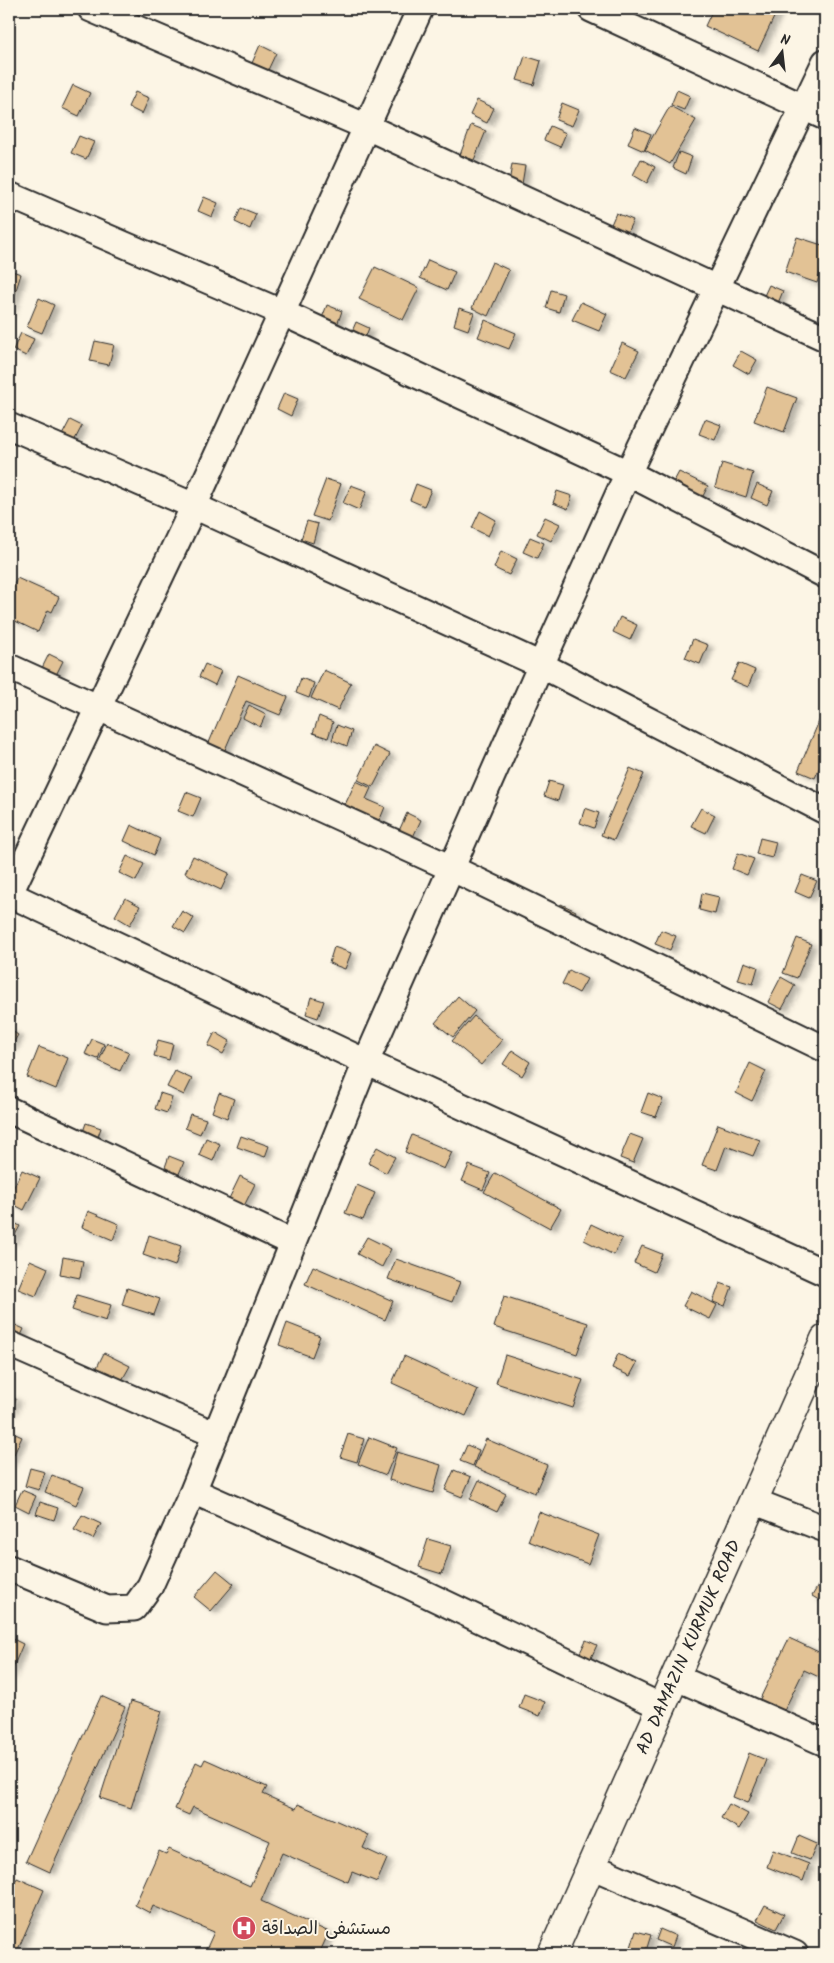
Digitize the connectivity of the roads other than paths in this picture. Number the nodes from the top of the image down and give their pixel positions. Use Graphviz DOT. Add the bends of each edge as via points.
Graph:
graph roads {
  1 [pos="91,9"];
  2 [pos="420,9"];
  3 [pos="591,9"];
  4 [pos="825,62"];
  5 [pos="814,113"];
  6 [pos="367,127"];
  7 [pos="9,196"];
  8 [pos="716,289"];
  9 [pos="281,312"];
  10 [pos="825,338"];
  11 [pos="9,426"];
  12 [pos="628,474"];
  13 [pos="194,506"];
  14 [pos="825,575"];
  15 [pos="541,665"];
  16 [pos="9,668"];
  17 [pos="100,707"];
  18 [pos="825,811"];
  19 [pos="451,868"];
  20 [pos="9,895"];
  21 [pos="825,1049"];
  22 [pos="366,1062"];
  23 [pos="9,1110"];
  24 [pos="292,1242"];
  25 [pos="825,1272"];
  26 [pos="825,1339"];
  27 [pos="9,1344"];
  28 [pos="216,1435"];
  29 [pos="193,1491"];
  30 [pos="753,1501"];
  31 [pos="825,1529"];
  32 [pos="9,1568"];
  33 [pos="675,1677"];
  34 [pos="662,1707"];
  35 [pos="825,1743"];
  36 [pos="591,1866"];
  37 [pos="552,1954"];
  38 [pos="795,1954"];
  1 -- 6 [label="street"];
  2 -- 6 [label="street"];
  3 -- 5 [label="street"];
  4 -- 5 [label="street"];
  5 -- 8 [label="street"];
  6 -- 8 [label="street"];
  6 -- 9 [label="street"];
  7 -- 9 [label="street"];
  8 -- 10 [label="street"];
  8 -- 12 [label="street"];
  9 -- 12 [label="street"];
  9 -- 13 [label="street"];
  11 -- 13 [label="street"];
  12 -- 14 [label="street"];
  12 -- 15 [label="street"];
  13 -- 15 [label="street"];
  13 -- 17 [label="street"];
  15 -- 18 [label="street"];
  15 -- 19 [label="street"];
  16 -- 17 [label="street"];
  17 -- 19 [label="street"];
  17 -- 20 [label="street"];
  19 -- 21 [label="street"];
  19 -- 22 [label="street"];
  20 -- 22 [label="street"];
  22 -- 24 [label="street"];
  22 -- 25 [label="street"];
  23 -- 24 [label="street"];
  24 -- 28 [label="street"];
  26 -- 30 [label="highway, AD DAMAZIN KURMUK ROAD"];
  27 -- 28 [label="street"];
  28 -- 29 [label="street"];
  29 -- 32 [label="street" via="150,1586 134,1608 107,1609"];
  29 -- 34 [label="street" via="407,1585"];
  30 -- 31 [label="street"];
  30 -- 33 [label="highway, AD DAMAZIN KURMUK ROAD"];
  33 -- 34 [label="highway, AD DAMAZIN KURMUK ROAD"];
  33 -- 35 [label="street"];
  34 -- 36 [label="highway, AD DAMAZIN KURMUK ROAD"];
  36 -- 37 [label="highway, AD DAMAZIN KURMUK ROAD"];
  36 -- 38 [label="street"];
}
